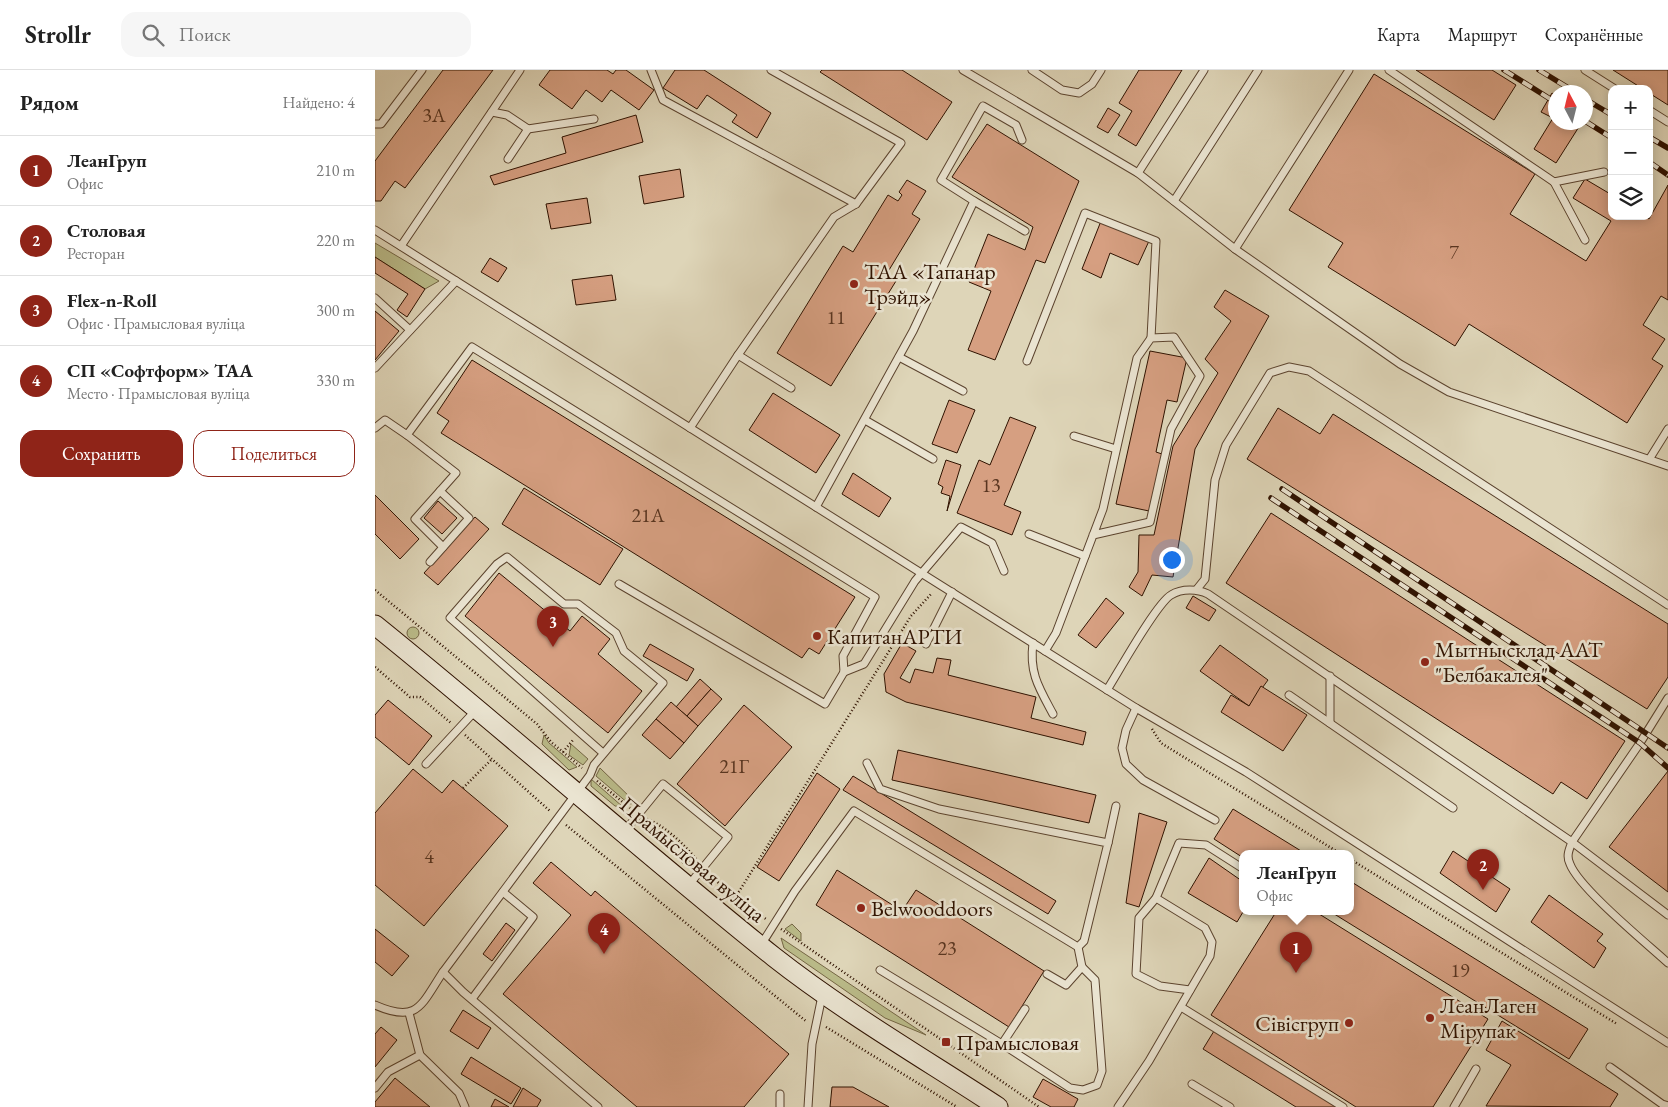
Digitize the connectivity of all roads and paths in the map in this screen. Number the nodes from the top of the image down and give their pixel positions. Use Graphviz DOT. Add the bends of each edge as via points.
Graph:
graph roads {
  1 [pos="422,70"];
  2 [pos="520,70"];
  3 [pos="651,70"];
  4 [pos="771,70"];
  5 [pos="963,70"];
  6 [pos="1031,70"];
  7 [pos="1101,70"];
  8 [pos="1204,70"];
  9 [pos="1258,70"];
  10 [pos="1349,70"];
  11 [pos="1389,70"];
  12 [pos="1585,70"];
  13 [pos="1609,85"];
  14 [pos="492,112"];
  15 [pos="1653,113"];
  16 [pos="594,119"];
  17 [pos="1668,122"];
  18 [pos="375,124"];
  19 [pos="529,129"];
  20 [pos="1022,140"];
  21 [pos="508,159"];
  22 [pos="1604,172"];
  23 [pos="1138,173"];
  24 [pos="1553,182"];
  25 [pos="1174,201"];
  26 [pos="974,202"];
  27 [pos="856,204"];
  28 [pos="375,230"];
  29 [pos="1025,231"];
  30 [pos="1585,240"];
  31 [pos="401,246"];
  32 [pos="1235,249"];
  33 [pos="456,281"];
  34 [pos="375,298"];
  35 [pos="410,330"];
  36 [pos="1151,338"];
  37 [pos="738,354"];
  38 [pos="899,357"];
  39 [pos="1027,361"];
  40 [pos="375,368"];
  41 [pos="791,388"];
  42 [pos="963,392"];
  43 [pos="865,420"];
  44 [pos="375,428"];
  45 [pos="691,428"];
  46 [pos="1668,429"];
  47 [pos="407,435"];
  48 [pos="1074,436"];
  49 [pos="1116,448"];
  50 [pos="1650,458"];
  51 [pos="933,459"];
  52 [pos="1668,466"];
  53 [pos="440,491"];
  54 [pos="816,507"];
  55 [pos="1029,534"];
  56 [pos="1093,535"];
  57 [pos="443,547"];
  58 [pos="1085,556"];
  59 [pos="430,562"];
  60 [pos="1004,571"];
  61 [pos="921,573"];
  62 [pos="619,584"];
  63 [pos="942,586"];
  64 [pos="1197,589"];
  65 [pos="952,592"];
  66 [pos="1668,605"];
  67 [pos="375,625"];
  68 [pos="1033,643"];
  69 [pos="926,644"];
  70 [pos="1045,651"];
  71 [pos="375,667"];
  72 [pos="844,672"];
  73 [pos="1330,676"];
  74 [pos="1107,690"];
  75 [pos="1289,695"];
  76 [pos="1668,698"];
  77 [pos="478,708"];
  78 [pos="1136,708"];
  79 [pos="1053,714"];
  80 [pos="1153,718"];
  81 [pos="1330,723"];
  82 [pos="459,729"];
  83 [pos="580,733"];
  84 [pos="563,752"];
  85 [pos="603,753"];
  86 [pos="492,759"];
  87 [pos="867,763"];
  88 [pos="427,764"];
  89 [pos="463,788"];
  90 [pos="576,792"];
  91 [pos="1116,806"];
  92 [pos="1453,808"];
  93 [pos="557,818"];
  94 [pos="1215,820"];
  95 [pos="624,832"];
  96 [pos="1572,842"];
  97 [pos="1108,843"];
  98 [pos="1335,850"];
  99 [pos="1354,861"];
  100 [pos="1239,866"];
  101 [pos="688,887"];
  102 [pos="503,892"];
  103 [pos="735,898"];
  104 [pos="1156,898"];
  105 [pos="1668,916"];
  106 [pos="761,945"];
  107 [pos="1078,948"];
  108 [pos="1668,963"];
  109 [pos="1081,967"];
  110 [pos="881,970"];
  111 [pos="443,972"];
  112 [pos="1047,974"];
  113 [pos="1190,990"];
  114 [pos="823,993"];
  115 [pos="472,999"];
  116 [pos="375,1005"];
  117 [pos="1181,1006"];
  118 [pos="1025,1009"];
  119 [pos="409,1013"];
  120 [pos="817,1024"];
  121 [pos="1617,1024"];
  122 [pos="1668,1043"];
  123 [pos="1002,1044"];
  124 [pos="420,1055"];
  125 [pos="1610,1067"];
  126 [pos="1475,1069"];
  127 [pos="1192,1084"];
  128 [pos="375,1088"];
  129 [pos="780,1094"];
  130 [pos="1668,1106"];
  131 [pos="465,1107"];
  132 [pos="598,1107"];
  133 [pos="780,1107"];
  134 [pos="809,1107"];
  135 [pos="957,1107"];
  136 [pos="998,1107"];
  137 [pos="1118,1107"];
  138 [pos="1229,1107"];
  139 [pos="1343,1107"];
  140 [pos="1454,1107"];
  1 -- 18 [label="lane" via="381,124"];
  2 -- 14 [label="lane"];
  3 -- 27 [label="lane" via="663,100"];
  4 -- 27 [label="lane" via="901,143"];
  5 -- 23 [label="lane"];
  6 -- 7 [label="lane" via="1062,90 1079,92 1093,84"];
  8 -- 23 [label="lane"];
  9 -- 25 [label="lane"];
  10 -- 32 [label="lane"];
  11 -- 24 [label="lane"];
  12 -- 13 [label="lane"];
  14 -- 19 [label="lane" via="507,115"];
  14 -- 31 [label="lane"];
  15 -- 17 [label="lane"];
  16 -- 19 [label="lane"];
  19 -- 21 [label="lane"];
  20 -- 26 [label="lane" via="1016,125 983,106 941,180"];
  22 -- 24 [label="lane"];
  23 -- 25 [label="lane"];
  24 -- 30 [label="lane"];
  25 -- 32 [label="lane"];
  26 -- 29 [label="lane"];
  26 -- 38 [label="lane"];
  27 -- 37 [label="lane" via="834,216"];
  28 -- 31 [label="lane"];
  31 -- 33 [label="lane"];
  32 -- 50 [label="lane" via="1400,364 1449,392"];
  33 -- 35 [label="lane"];
  33 -- 45 [label="lane"];
  34 -- 35 [label="lane"];
  35 -- 40 [label="lane"];
  36 -- 39 [label="lane" via="1156,241 1085,213"];
  36 -- 49 [label="lane" via="1137,358"];
  36 -- 56 [label="lane" via="1174,337 1200,376 1171,429 1150,522"];
  37 -- 41 [label="lane"];
  37 -- 45 [label="lane"];
  38 -- 42 [label="lane"];
  38 -- 43 [label="lane"];
  43 -- 51 [label="lane"];
  43 -- 54 [label="lane"];
  44 -- 47 [label="lane" via="385,420"];
  45 -- 54 [label="lane"];
  46 -- 50 [label="lane"];
  47 -- 53 [label="lane" via="456,474"];
  47 -- 72 [label="lane" via="472,347 875,597 843,656"];
  48 -- 49 [label="lane"];
  49 -- 56 [label="lane" via="1103,510"];
  50 -- 52 [label="lane"];
  53 -- 57 [label="lane" via="415,519"];
  53 -- 57 [label="lane" via="469,518"];
  54 -- 61 [label="lane"];
  55 -- 58 [label="lane"];
  56 -- 58 [label="lane"];
  57 -- 59 [label="lane"];
  58 -- 70 [label="lane"];
  60 -- 61 [label="lane" via="992,543 961,527"];
  61 -- 63 [label="lane"];
  61 -- 72 [label="lane" via="864,664"];
  62 -- 72 [label="lane" via="825,704"];
  63 -- 65 [label="lane"];
  63 -- 103 [label="path" via="911,616"];
  64 -- 66 [label="lane" via="1205,579 1215,480 1226,445 1270,373 1289,367 1309,371"];
  64 -- 73 [label="lane"];
  64 -- 74 [label="lane" via="1172,594 1159,608"];
  65 -- 68 [label="lane"];
  65 -- 69 [label="lane"];
  67 -- 77 [label="main road, Прамысловая вуліца"];
  68 -- 70 [label="lane"];
  68 -- 79 [label="lane" via="1030,662 1036,683"];
  70 -- 74 [label="lane"];
  71 -- 82 [label="path" via="410,697 419,697"];
  73 -- 81 [label="lane"];
  73 -- 96 [label="lane"];
  74 -- 78 [label="lane"];
  75 -- 81 [label="lane"];
  76 -- 96 [label="lane"];
  77 -- 82 [label="lane"];
  77 -- 90 [label="main road, Прамысловая вуліца"];
  78 -- 80 [label="lane"];
  78 -- 94 [label="lane" via="1122,748 1126,764 1143,780"];
  80 -- 98 [label="path" via="1151,727 1161,743"];
  80 -- 122 [label="lane" via="1246,772"];
  81 -- 92 [label="lane"];
  82 -- 86 [label="path"];
  82 -- 88 [label="lane"];
  83 -- 84 [label="path"];
  83 -- 85 [label="lane"];
  83 -- 85 [label="lane" via="450,618 497,564 507,557 564,604 578,604 617,633 624,651 663,683"];
  85 -- 90 [label="lane"];
  86 -- 89 [label="path"];
  86 -- 93 [label="path"];
  87 -- 97 [label="lane" via="880,789 931,806"];
  90 -- 93 [label="lane"];
  90 -- 95 [label="main road, Прамысловая вуліца"];
  91 -- 97 [label="lane"];
  93 -- 102 [label="lane"];
  93 -- 120 [label="path" via="803,1022"];
  95 -- 101 [label="main road, Прамысловая вуліца"];
  95 -- 101 [label="lane" via="663,784 728,837"];
  96 -- 105 [label="lane"];
  96 -- 108 [label="lane" via="1567,855 1570,865 1587,888"];
  97 -- 107 [label="lane" via="1084,941"];
  99 -- 121 [label="path"];
  100 -- 104 [label="lane" via="1206,845 1179,842"];
  101 -- 106 [label="main road, Прамысловая вуліца"];
  102 -- 111 [label="lane"];
  102 -- 115 [label="lane" via="533,917"];
  104 -- 113 [label="lane" via="1205,928 1212,942 1210,956"];
  104 -- 113 [label="lane" via="1139,918 1136,974 1160,986"];
  106 -- 107 [label="lane" via="795,891 854,811"];
  106 -- 114 [label="main road, Прамысловая вуліца"];
  107 -- 109 [label="lane"];
  109 -- 112 [label="lane" via="1066,985"];
  109 -- 123 [label="lane" via="1095,980 1102,1071 1097,1084 1083,1090 1069,1088"];
  110 -- 123 [label="lane"];
  111 -- 115 [label="lane"];
  111 -- 119 [label="lane" via="421,1006"];
  113 -- 117 [label="lane"];
  114 -- 120 [label="lane"];
  114 -- 136 [label="main road, Прамысловая вуліца"];
  115 -- 132 [label="lane"];
  116 -- 119 [label="lane" via="390,1012"];
  117 -- 137 [label="lane"];
  117 -- 139 [label="lane"];
  118 -- 123 [label="lane"];
  119 -- 124 [label="lane"];
  120 -- 134 [label="lane" via="812,1044"];
  120 -- 135 [label="path" via="832,1029"];
  124 -- 128 [label="lane" via="388,1072"];
  124 -- 131 [label="lane" via="459,1093"];
  125 -- 130 [label="lane"];
  126 -- 140 [label="lane"];
  127 -- 138 [label="lane"];
  129 -- 133 [label="lane"];
}
